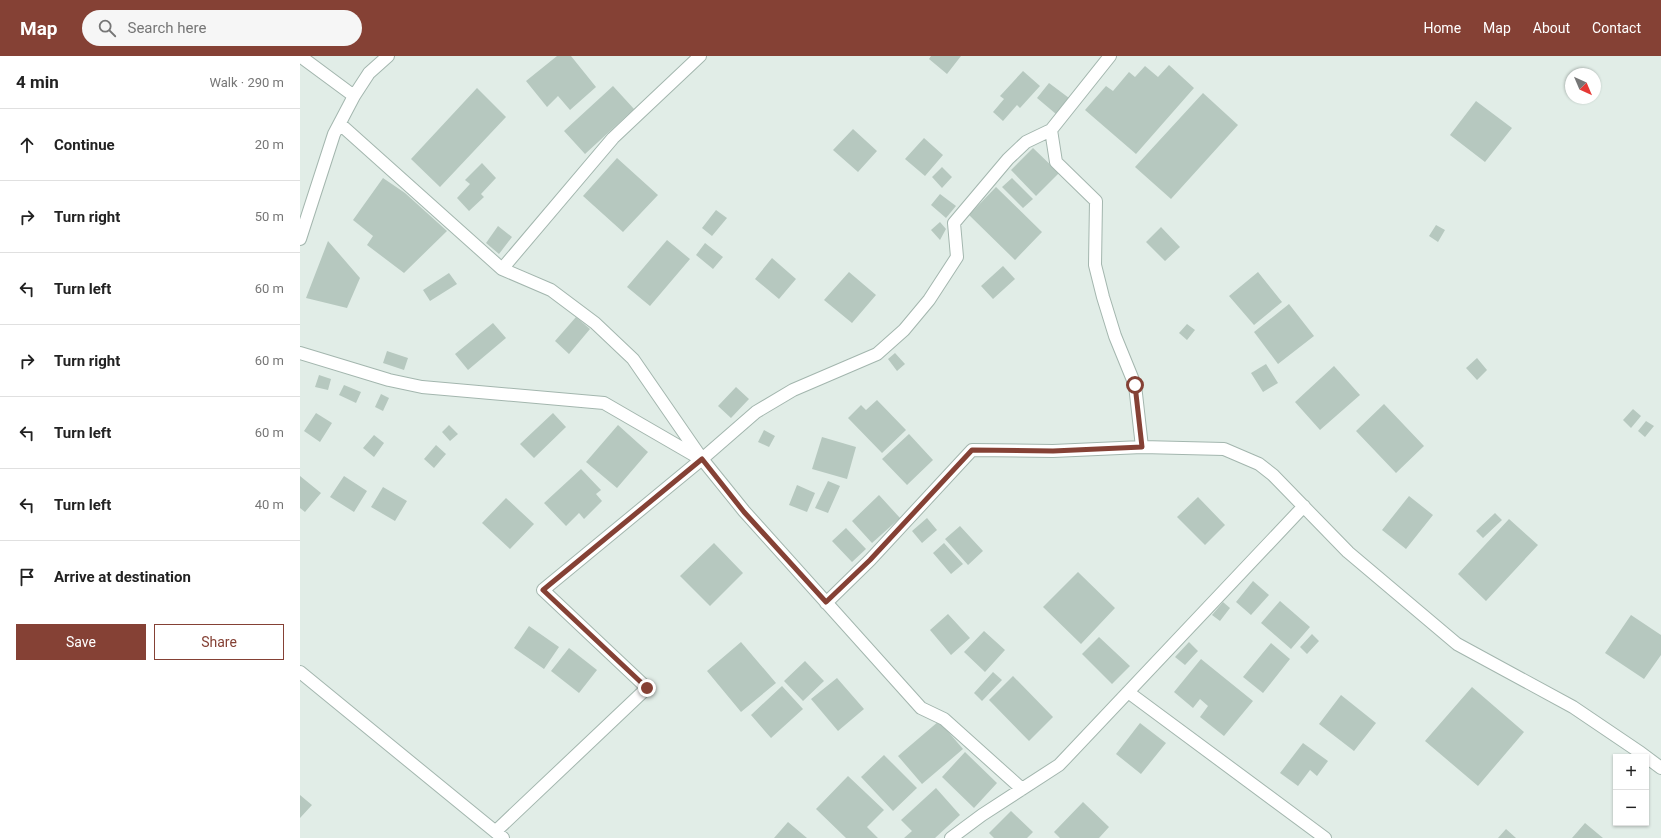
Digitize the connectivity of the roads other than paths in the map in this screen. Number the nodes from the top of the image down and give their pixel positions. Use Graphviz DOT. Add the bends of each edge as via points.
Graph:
graph roads {
  1 [pos="300,56"];
  2 [pos="388,56"];
  3 [pos="700,56"];
  4 [pos="1110,56"];
  5 [pos="354,96"];
  6 [pos="340,124"];
  7 [pos="1051,130"];
  8 [pos="300,239"];
  9 [pos="502,269"];
  10 [pos="300,353"];
  11 [pos="1142,447"];
  12 [pos="702,459"];
  13 [pos="1304,506"];
  14 [pos="826,602"];
  15 [pos="300,672"];
  16 [pos="1128,692"];
  17 [pos="1661,768"];
  18 [pos="1022,789"];
  19 [pos="499,835"];
  20 [pos="957,836"];
  21 [pos="1326,838"];
  1 -- 5 [label="street"];
  2 -- 5 [label="street" via="369,72"];
  3 -- 9 [label="street" via="613,138"];
  4 -- 7 [label="street"];
  5 -- 6 [label="street"];
  6 -- 8 [label="street" via="334,134"];
  6 -- 9 [label="street"];
  7 -- 11 [label="street" via="1056,162 1096,201 1096,265 1115,336 1135,385"];
  7 -- 12 [label="street" via="1026,142 1008,158 954,223 957,257 929,300 904,330 877,354 793,390 756,412"];
  9 -- 12 [label="street" via="551,290 595,323 633,359"];
  10 -- 12 [label="street" via="389,380 422,387 604,403"];
  11 -- 13 [label="street" via="1224,449 1259,464"];
  11 -- 14 [label="street" via="1053,451 972,450 870,560"];
  12 -- 14 [label="street" via="744,512"];
  12 -- 19 [label="street" via="543,590 647,688"];
  13 -- 16 [label="street"];
  13 -- 17 [label="street" via="1348,552 1457,644 1573,708"];
  14 -- 18 [label="street" via="921,708 944,719"];
  15 -- 19 [label="street"];
  16 -- 18 [label="street" via="1059,765"];
  16 -- 21 [label="street"];
  18 -- 20 [label="street" via="982,815"];
}
